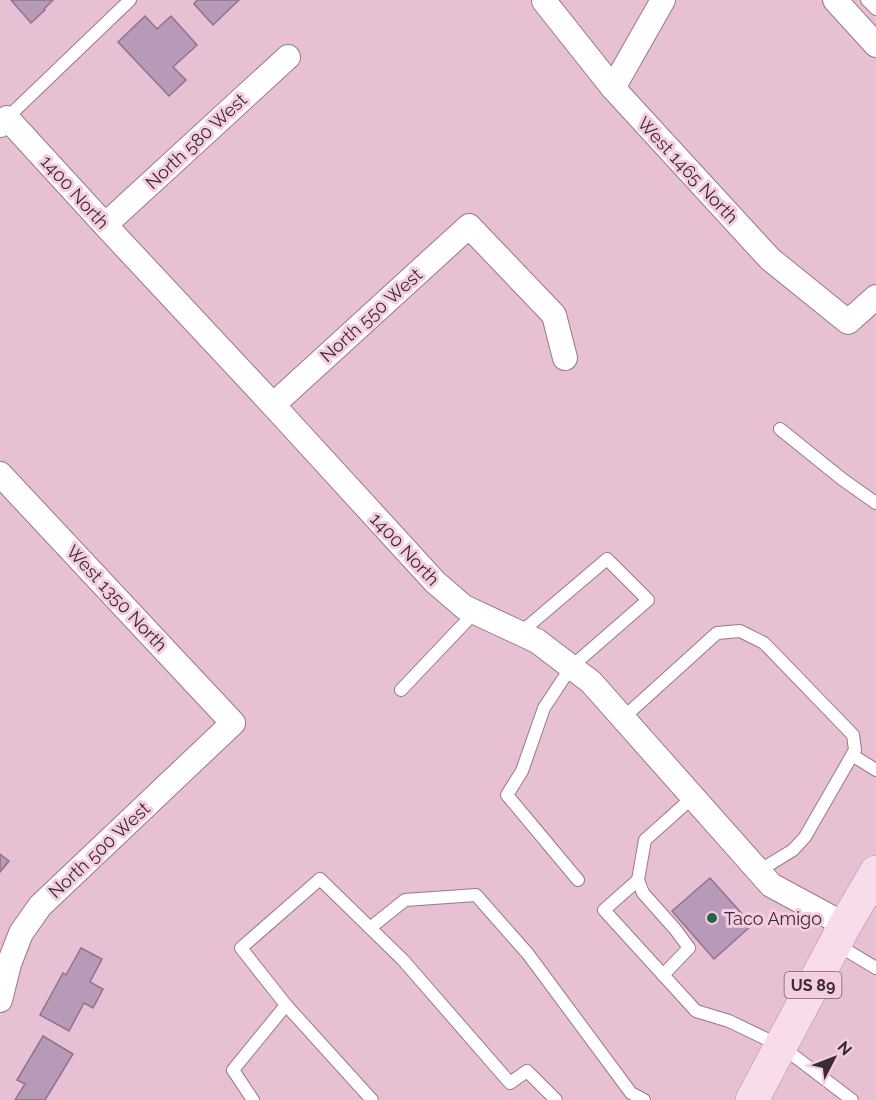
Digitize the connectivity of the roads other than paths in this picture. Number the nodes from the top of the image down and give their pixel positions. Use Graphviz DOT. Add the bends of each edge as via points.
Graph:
graph roads {
  1 [pos="130,0"];
  2 [pos="663,0"];
  3 [pos="834,0"];
  4 [pos="867,0"];
  5 [pos="544,1"];
  6 [pos="876,9"];
  7 [pos="876,45"];
  8 [pos="288,57"];
  9 [pos="613,88"];
  10 [pos="4,121"];
  11 [pos="105,225"];
  12 [pos="876,297"];
  13 [pos="565,358"];
  14 [pos="273,405"];
  15 [pos="780,429"];
  16 [pos="1,478"];
  17 [pos="876,503"];
  18 [pos="475,612"];
  19 [pos="520,633"];
  20 [pos="571,667"];
  21 [pos="401,690"];
  22 [pos="623,718"];
  23 [pos="233,723"];
  24 [pos="852,755"];
  25 [pos="876,770"];
  26 [pos="693,797"];
  27 [pos="759,871"];
  28 [pos="876,872"];
  29 [pos="578,880"];
  30 [pos="638,880"];
  31 [pos="370,928"];
  32 [pos="840,934"];
  33 [pos="876,968"];
  34 [pos="663,975"];
  35 [pos="0,1000"];
  36 [pos="286,1005"];
  37 [pos="781,1046"];
  38 [pos="253,1100"];
  39 [pos="372,1100"];
  40 [pos="556,1100"];
  41 [pos="644,1100"];
  42 [pos="752,1100"];
  43 [pos="852,1100"];
  1 -- 10 [label="lane"];
  2 -- 9 [label="street"];
  3 -- 7 [label="street"];
  4 -- 6 [label="lane"];
  5 -- 9 [label="street, West 1465 North"];
  8 -- 11 [label="street, North 580 West"];
  9 -- 12 [label="street, West 1465 North" via="770,259 848,322"];
  10 -- 11 [label="street, 1400 North"];
  11 -- 14 [label="street, 1400 North"];
  13 -- 14 [label="street, North 550 West" via="554,315 469,226"];
  14 -- 18 [label="street, 1400 North" via="435,582"];
  15 -- 17 [label="lane"];
  16 -- 23 [label="street, West 1350 North"];
  18 -- 19 [label="street, 1400 North"];
  18 -- 21 [label="lane"];
  19 -- 20 [label="street, 1400 North" via="537,640"];
  19 -- 20 [label="lane" via="607,559 648,600"];
  20 -- 22 [label="street, 1400 North" via="591,682"];
  20 -- 29 [label="lane" via="544,708 522,771 507,795"];
  22 -- 24 [label="lane" via="717,633 740,631 764,643 853,735"];
  22 -- 26 [label="street, 1400 North"];
  23 -- 35 [label="street, North 500 West" via="40,906 21,933"];
  24 -- 25 [label="lane"];
  24 -- 27 [label="lane" via="805,837 793,850"];
  26 -- 27 [label="street, 1400 North"];
  26 -- 30 [label="lane" via="645,840"];
  27 -- 32 [label="street, 1400 North" via="771,885"];
  28 -- 32 [label="main road, US 89"];
  30 -- 34 [label="lane" via="643,892 689,948"];
  30 -- 34 [label="lane" via="604,910"];
  31 -- 36 [label="lane" via="320,879 241,948"];
  31 -- 40 [label="lane" via="403,960 510,1083 527,1071"];
  31 -- 41 [label="lane" via="405,900 476,896 528,954 631,1093"];
  32 -- 33 [label="lane"];
  32 -- 37 [label="main road, US 89"];
  34 -- 37 [label="lane" via="696,1011 729,1021"];
  36 -- 38 [label="lane" via="233,1070"];
  36 -- 39 [label="lane"];
  37 -- 42 [label="main road, US 89"];
  37 -- 43 [label="lane"];
}
